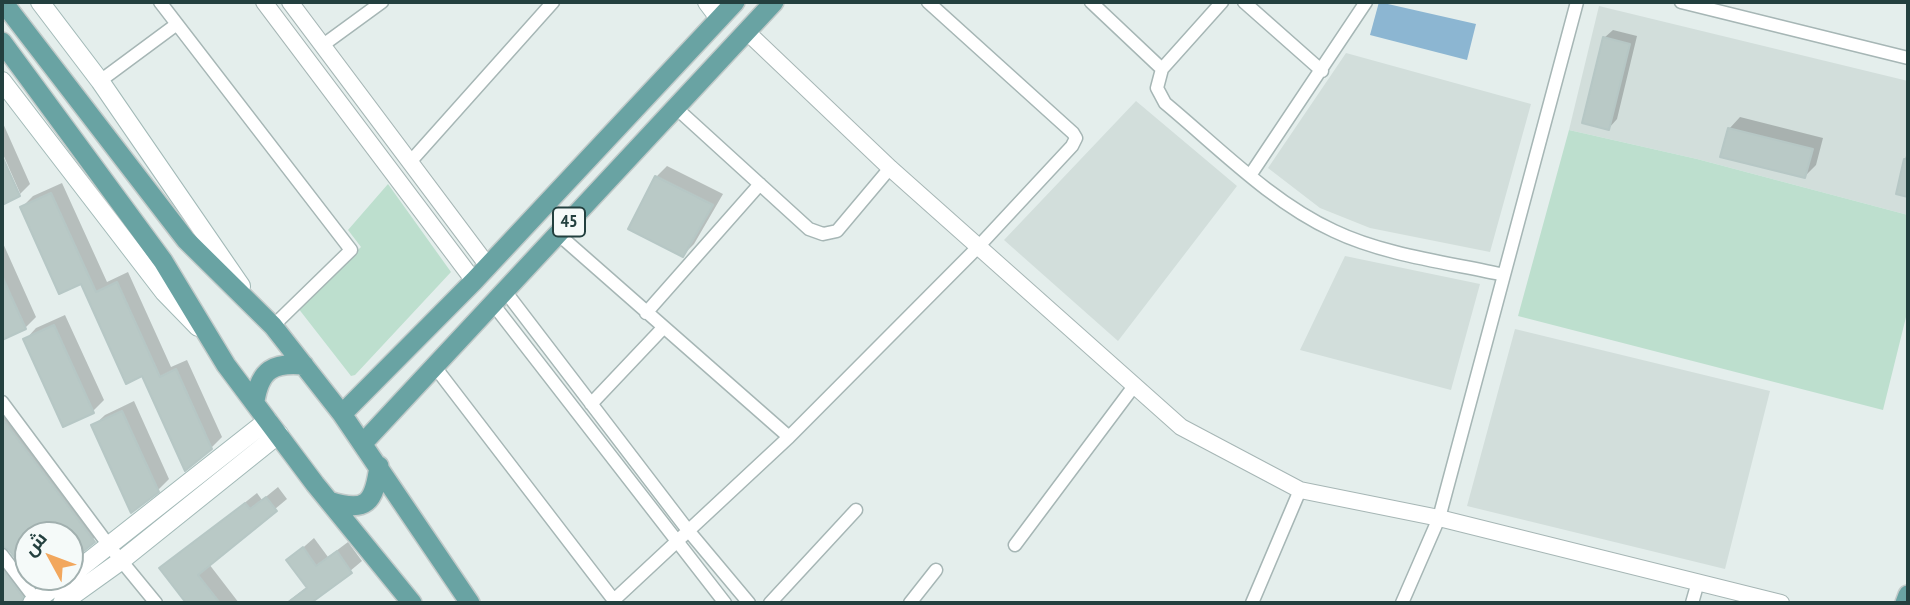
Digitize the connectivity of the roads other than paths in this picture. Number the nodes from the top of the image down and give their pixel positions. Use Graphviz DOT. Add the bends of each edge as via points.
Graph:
graph roads {
  1 [pos="3,2"];
  2 [pos="40,2"];
  3 [pos="160,2"];
  4 [pos="264,2"];
  5 [pos="290,2"];
  6 [pos="382,2"];
  7 [pos="553,2"];
  8 [pos="707,2"];
  9 [pos="735,2"];
  10 [pos="774,2"];
  11 [pos="928,2"];
  12 [pos="1091,2"];
  13 [pos="1222,2"];
  14 [pos="1244,2"];
  15 [pos="1366,2"];
  16 [pos="1577,2"];
  17 [pos="1681,2"];
  18 [pos="719,18"];
  19 [pos="177,24"];
  20 [pos="746,31"];
  21 [pos="2,42"];
  22 [pos="323,45"];
  23 [pos="1908,58"];
  24 [pos="1162,69"];
  25 [pos="1322,71"];
  26 [pos="100,80"];
  27 [pos="2,81"];
  28 [pos="675,107"];
  29 [pos="617,128"];
  30 [pos="639,146"];
  31 [pos="411,161"];
  32 [pos="891,169"];
  33 [pos="1251,174"];
  34 [pos="760,184"];
  35 [pos="558,234"];
  36 [pos="978,247"];
  37 [pos="488,266"];
  38 [pos="1504,275"];
  39 [pos="474,281"];
  40 [pos="499,298"];
  41 [pos="257,309"];
  42 [pos="646,313"];
  43 [pos="273,326"];
  44 [pos="663,328"];
  45 [pos="213,343"];
  46 [pos="304,365"];
  47 [pos="435,367"];
  48 [pos="1134,386"];
  49 [pos="255,401"];
  50 [pos="2,402"];
  51 [pos="591,404"];
  52 [pos="342,414"];
  53 [pos="274,427"];
  54 [pos="789,437"];
  55 [pos="364,442"];
  56 [pos="379,466"];
  57 [pos="1300,491"];
  58 [pos="329,501"];
  59 [pos="856,510"];
  60 [pos="1440,518"];
  61 [pos="687,529"];
  62 [pos="675,541"];
  63 [pos="1015,545"];
  64 [pos="116,554"];
  65 [pos="2,555"];
  66 [pos="84,569"];
  67 [pos="936,570"];
  68 [pos="1698,582"];
  69 [pos="49,591"];
  70 [pos="1908,595"];
  71 [pos="34,602"];
  72 [pos="615,602"];
  73 [pos="62,603"];
  74 [pos="156,603"];
  75 [pos="412,603"];
  76 [pos="470,603"];
  77 [pos="724,603"];
  78 [pos="748,603"];
  79 [pos="771,603"];
  80 [pos="910,603"];
  81 [pos="1252,603"];
  82 [pos="1402,603"];
  83 [pos="1692,603"];
  84 [pos="1780,603"];
  85 [pos="1905,603"];
  1 -- 41 [label="main road" via="186,240"];
  2 -- 26 [label="main road"];
  3 -- 19 [label="street"];
  4 -- 39 [label="street"];
  5 -- 22 [label="street"];
  6 -- 22 [label="street"];
  7 -- 31 [label="street"];
  8 -- 18 [label="main road"];
  9 -- 18 [label="main road, 45"];
  10 -- 20 [label="main road, 45"];
  11 -- 36 [label="street" via="1076,138"];
  12 -- 24 [label="street"];
  13 -- 24 [label="street"];
  14 -- 25 [label="street"];
  15 -- 25 [label="street"];
  16 -- 38 [label="street"];
  17 -- 23 [label="street"];
  18 -- 29 [label="main road, 45"];
  19 -- 26 [label="street"];
  19 -- 43 [label="street" via="351,250"];
  20 -- 28 [label="main road, 45"];
  20 -- 32 [label="street"];
  21 -- 45 [label="main road" via="163,261"];
  22 -- 31 [label="street"];
  24 -- 33 [label="street" via="1157,88 1165,103"];
  25 -- 33 [label="street"];
  26 -- 41 [label="main road"];
  27 -- 45 [label="main road" via="164,292"];
  28 -- 30 [label="main road, 45"];
  28 -- 34 [label="street"];
  29 -- 30 [label="main road"];
  29 -- 37 [label="main road, 45"];
  30 -- 35 [label="main road, 45"];
  31 -- 37 [label="street"];
  32 -- 34 [label="street" via="837,231 823,234 809,229"];
  32 -- 36 [label="street"];
  33 -- 38 [label="street" via="1290,206 1335,232 1411,256"];
  34 -- 42 [label="street"];
  35 -- 40 [label="main road, 45"];
  35 -- 42 [label="street"];
  36 -- 48 [label="street"];
  36 -- 54 [label="street"];
  37 -- 39 [label="main road, 45"];
  38 -- 60 [label="street"];
  39 -- 52 [label="main road, 45"];
  40 -- 47 [label="main road, 45"];
  40 -- 51 [label="street"];
  40 -- 62 [label="street"];
  41 -- 43 [label="main road"];
  42 -- 44 [label="street"];
  43 -- 46 [label="main road"];
  44 -- 51 [label="street"];
  44 -- 54 [label="street"];
  45 -- 49 [label="main road"];
  46 -- 49 [label="main road" via="286,363 269,370 258,384"];
  46 -- 52 [label="main road"];
  47 -- 55 [label="main road, 45"];
  47 -- 72 [label="street"];
  48 -- 57 [label="street" via="1181,427"];
  48 -- 63 [label="street"];
  49 -- 53 [label="main road"];
  50 -- 64 [label="street"];
  51 -- 61 [label="street"];
  52 -- 55 [label="main road"];
  53 -- 58 [label="main road"];
  53 -- 64 [label="main road"];
  54 -- 61 [label="street"];
  55 -- 56 [label="main road"];
  56 -- 58 [label="main road" via="376,489 368,503 352,508"];
  56 -- 76 [label="main road"];
  57 -- 60 [label="street"];
  57 -- 81 [label="street"];
  58 -- 75 [label="main road"];
  59 -- 79 [label="street"];
  60 -- 68 [label="street"];
  60 -- 82 [label="street"];
  61 -- 62 [label="street"];
  61 -- 78 [label="street"];
  62 -- 72 [label="street"];
  62 -- 77 [label="street"];
  64 -- 66 [label="main road"];
  64 -- 73 [label="main road"];
  64 -- 74 [label="street"];
  65 -- 71 [label="street"];
  67 -- 80 [label="street"];
  68 -- 83 [label="street"];
  68 -- 84 [label="street"];
  69 -- 71 [label="main road"];
  70 -- 85 [label="main road"];
}
